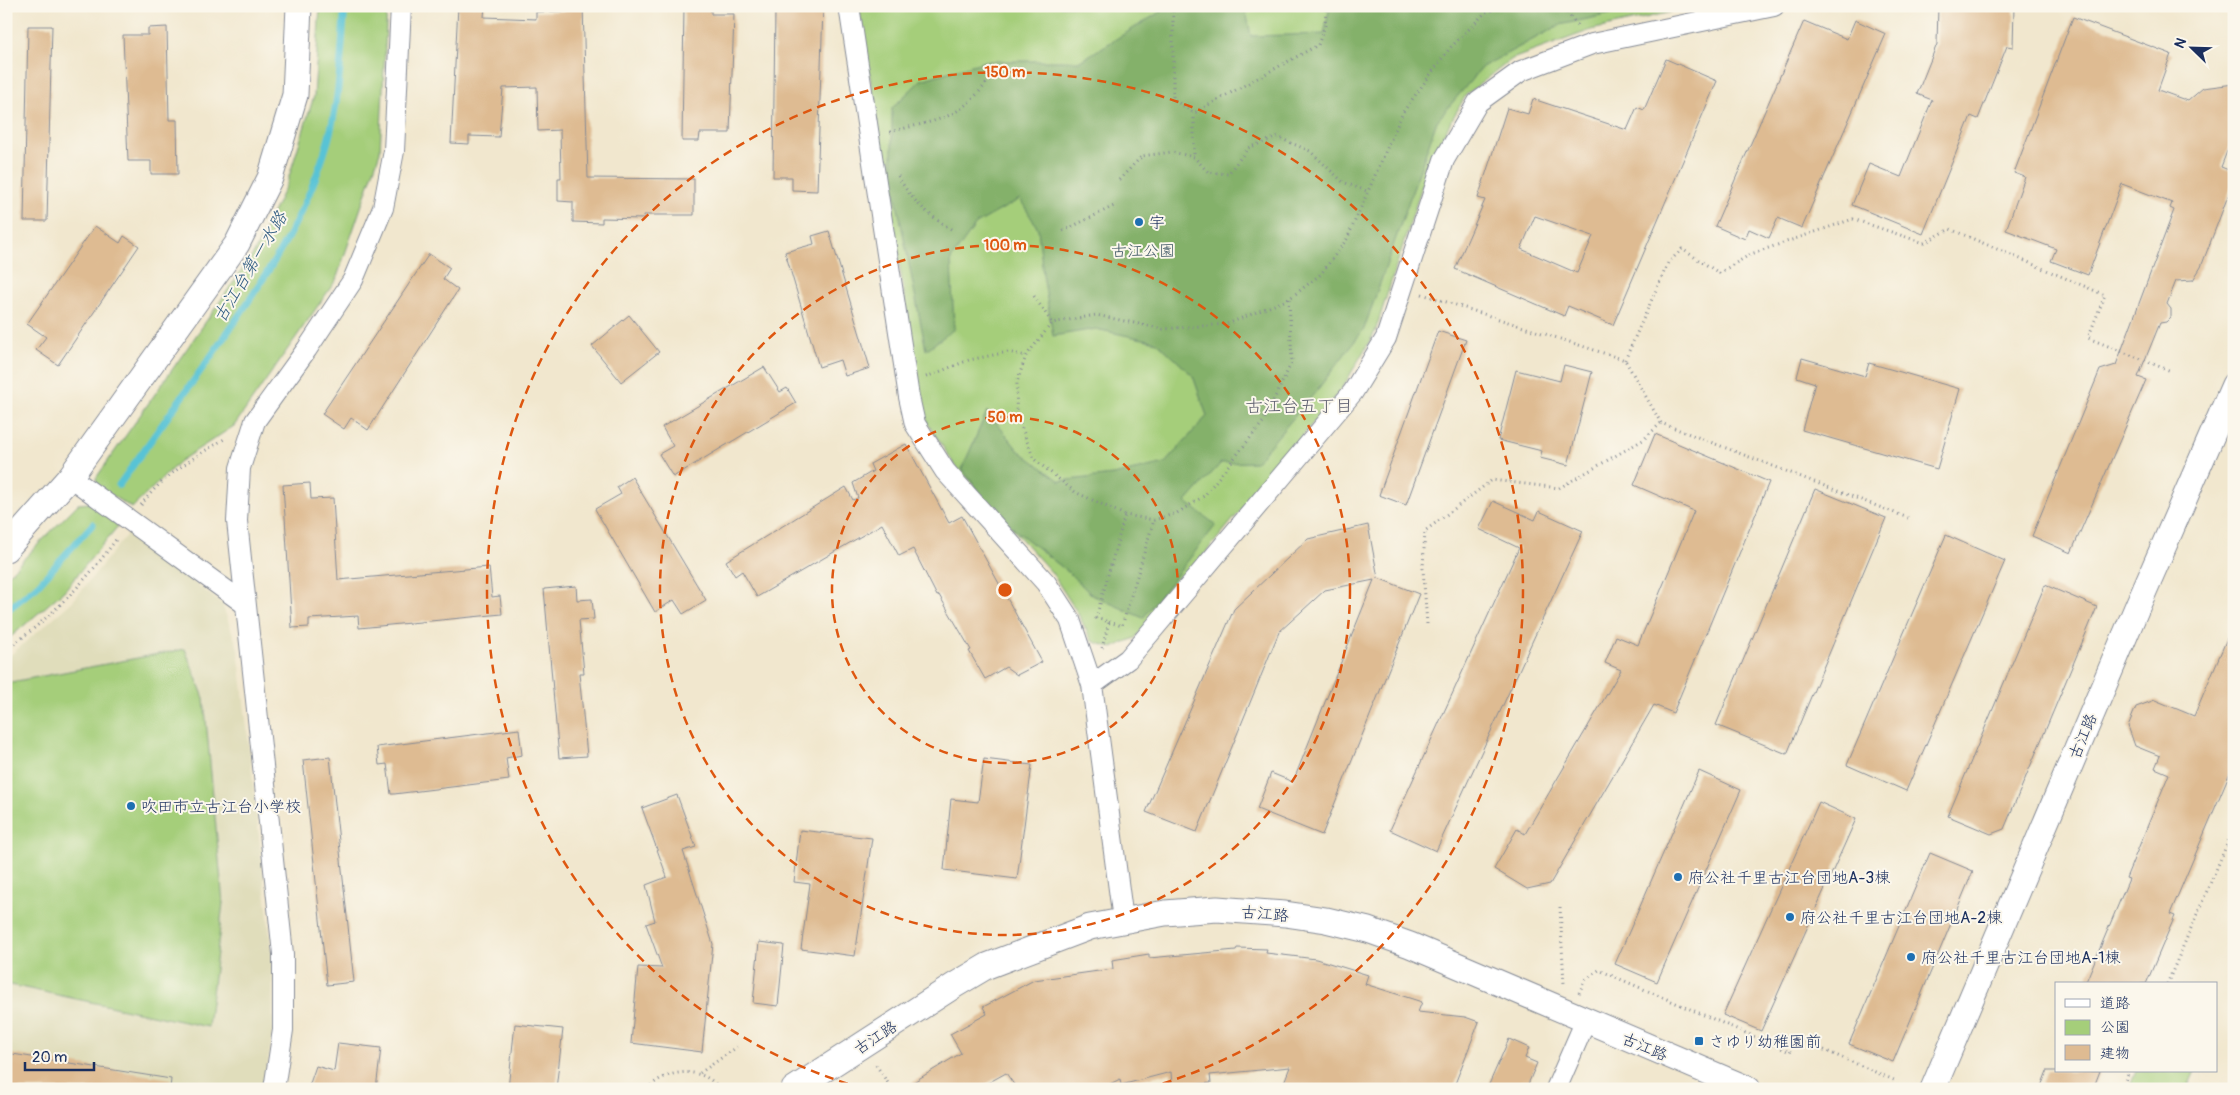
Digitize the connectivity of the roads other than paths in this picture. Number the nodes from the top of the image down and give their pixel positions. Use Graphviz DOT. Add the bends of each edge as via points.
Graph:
graph roads {
  1 [pos="298,6"];
  2 [pos="401,6"];
  3 [pos="849,6"];
  4 [pos="1774,6"];
  5 [pos="2234,385"];
  6 [pos="70,477"];
  7 [pos="6,549"];
  8 [pos="245,604"];
  9 [pos="1092,685"];
  10 [pos="1123,920"];
  11 [pos="1586,1020"];
  12 [pos="274,1089"];
  13 [pos="794,1089"];
  14 [pos="1556,1089"];
  15 [pos="1748,1089"];
  16 [pos="1933,1089"];
  1 -- 6 [label="street" via="295,95 270,178 237,244"];
  2 -- 8 [label="street" via="394,151 383,208 353,280 255,421 240,468 237,521"];
  3 -- 9 [label="street" via="915,424 945,471 1046,583 1070,620"];
  4 -- 9 [label="street" via="1592,44 1522,70 1478,102 1444,160 1386,338 1353,392 1128,659"];
  5 -- 16 [label="street, 古江路"];
  6 -- 7 [label="street"];
  6 -- 8 [label="street"];
  8 -- 12 [label="street" via="283,954 283,1030"];
  9 -- 10 [label="street"];
  10 -- 11 [label="street, 古江路" via="1217,909 1326,920 1410,945"];
  10 -- 13 [label="street, 古江路" via="1090,927 987,966"];
  11 -- 14 [label="street"];
  11 -- 15 [label="street, 古江路"];
}
